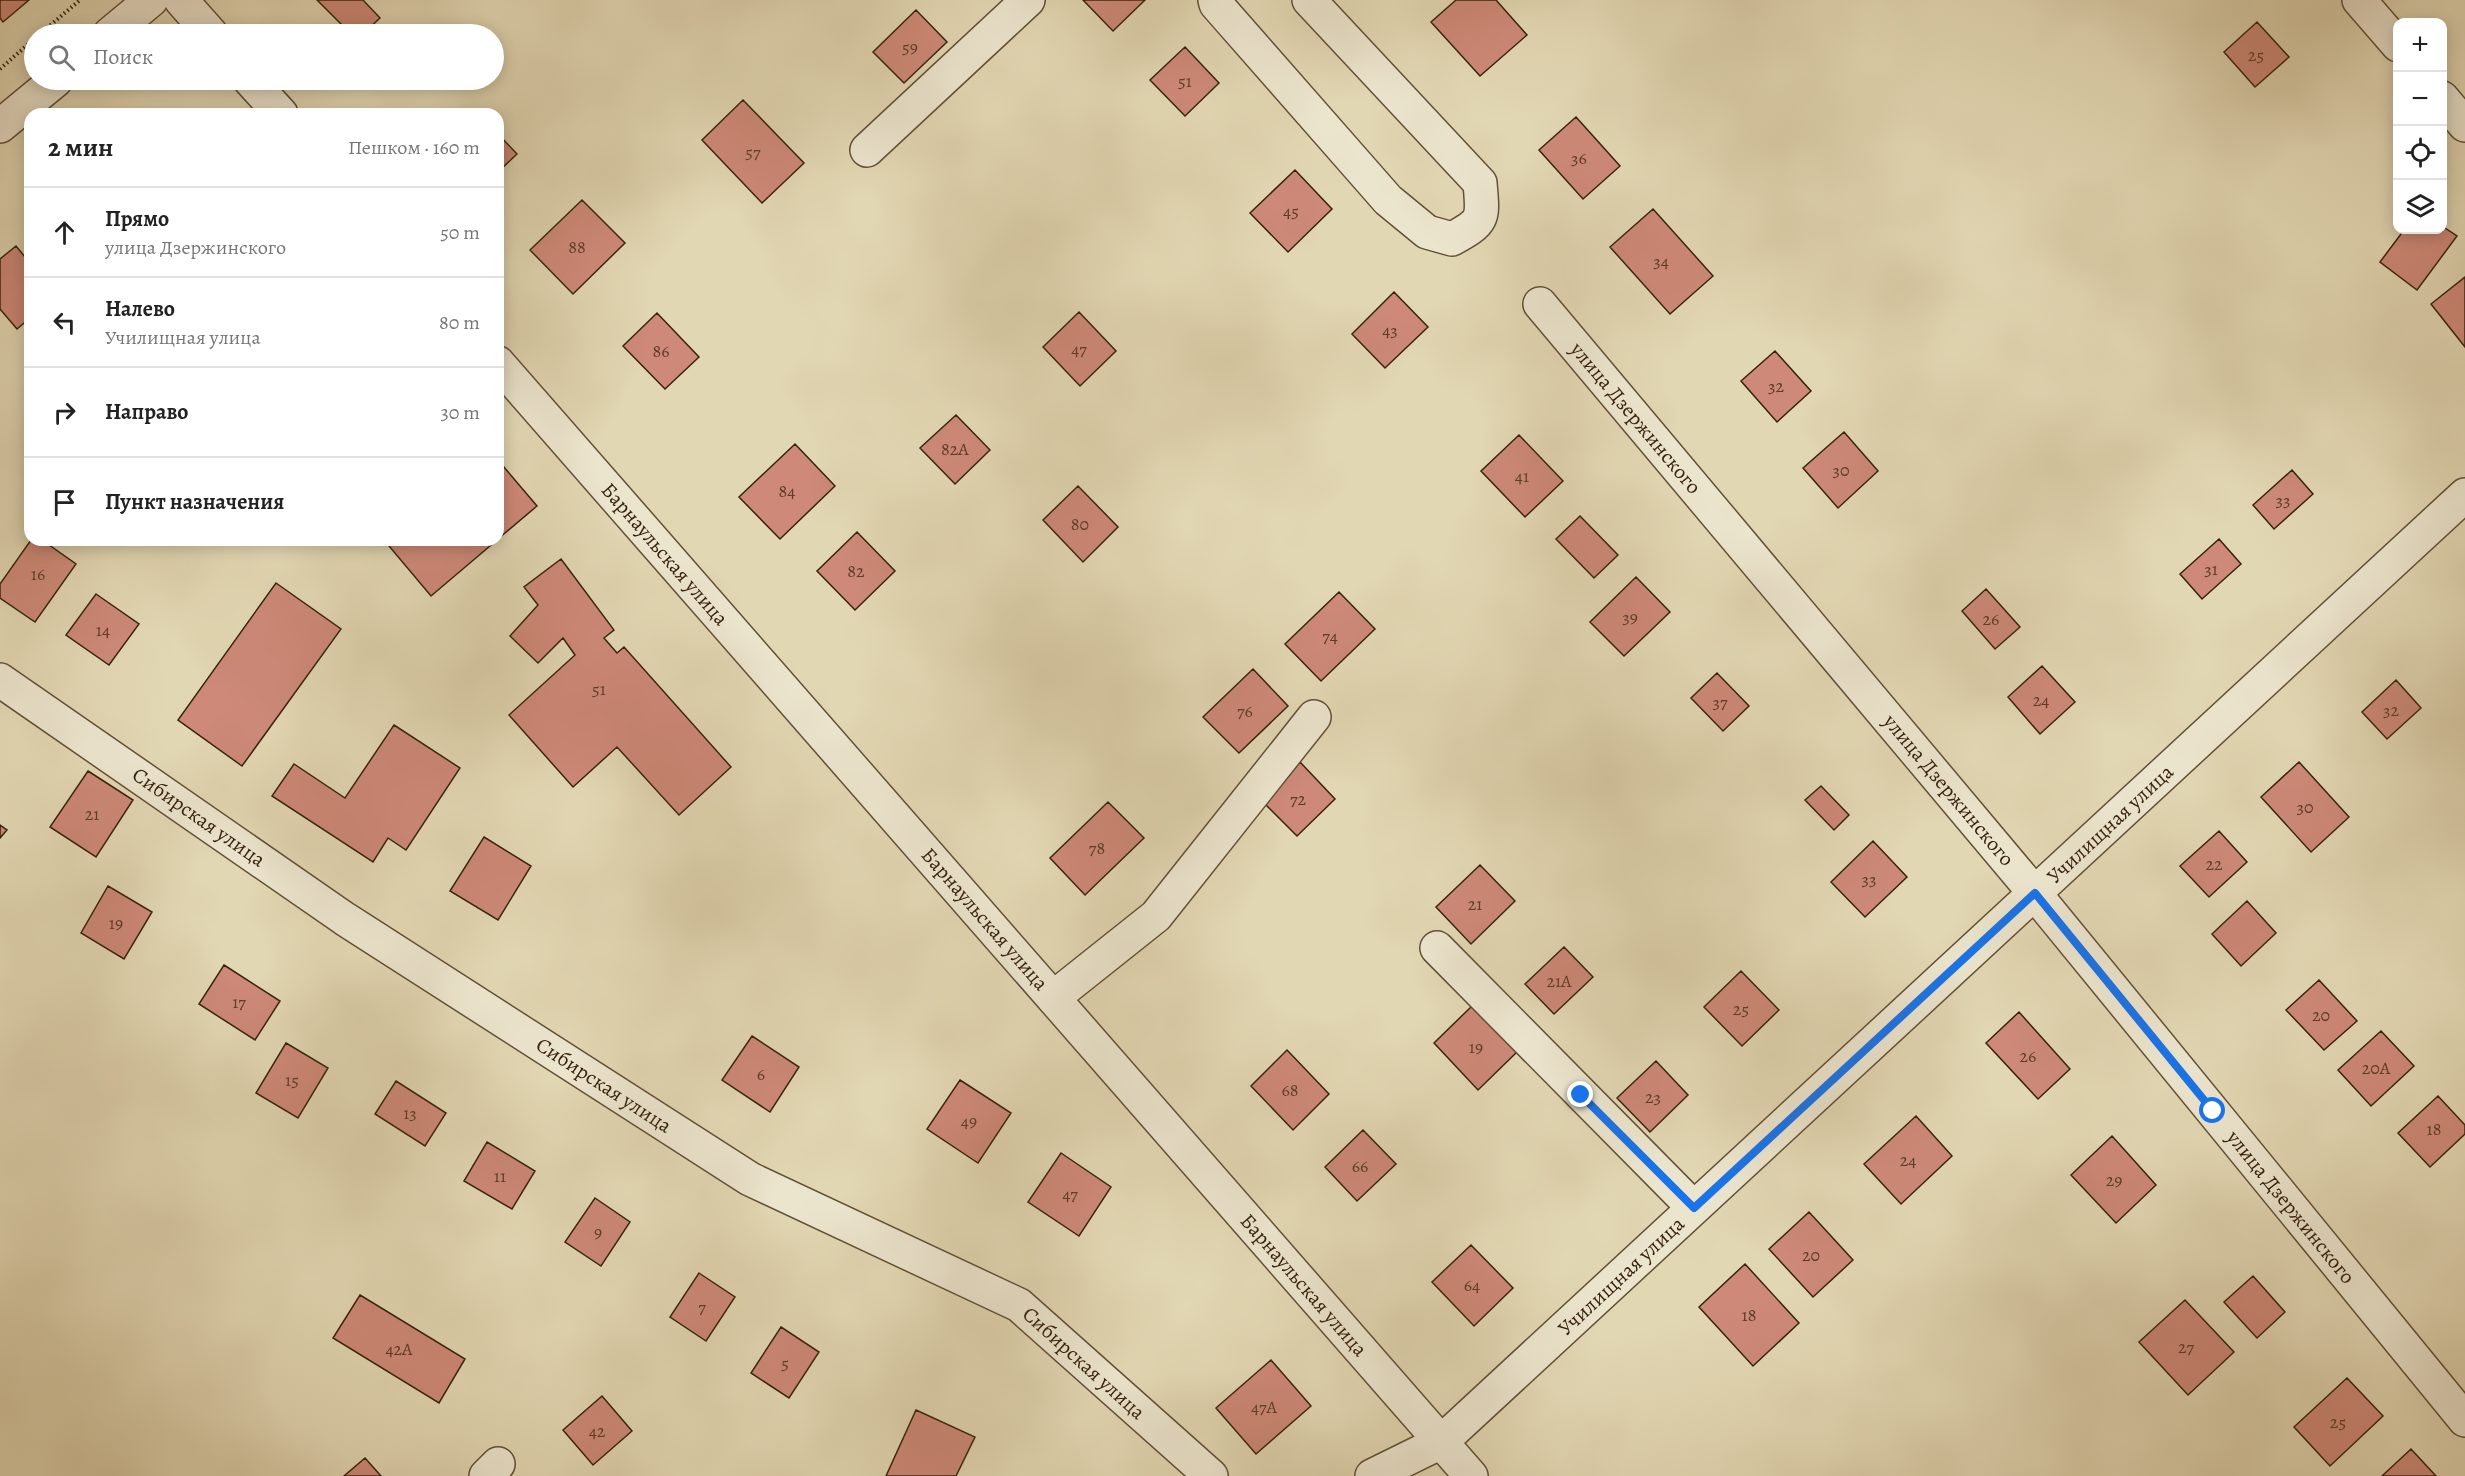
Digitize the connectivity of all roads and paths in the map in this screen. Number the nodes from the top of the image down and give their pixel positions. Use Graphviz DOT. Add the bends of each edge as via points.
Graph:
graph roads {
  1 [pos="80,0"];
  2 [pos="151,0"];
  3 [pos="181,0"];
  4 [pos="1028,0"];
  5 [pos="1215,0"];
  6 [pos="1309,0"];
  7 [pos="2359,0"];
  8 [pos="52,24"];
  9 [pos="122,24"];
  10 [pos="202,24"];
  11 [pos="2393,40"];
  12 [pos="24,48"];
  13 [pos="0,69"];
  14 [pos="44,90"];
  15 [pos="259,90"];
  16 [pos="2447,104"];
  17 [pos="276,108"];
  18 [pos="2465,125"];
  19 [pos="0,126"];
  20 [pos="867,150"];
  21 [pos="1540,304"];
  22 [pos="504,370"];
  23 [pos="2465,495"];
  24 [pos="0,680"];
  25 [pos="1314,717"];
  26 [pos="2035,893"];
  27 [pos="1437,948"];
  28 [pos="1053,998"];
  29 [pos="1694,1208"];
  30 [pos="2465,1420"];
  31 [pos="1441,1442"];
  32 [pos="1211,1476"];
  33 [pos="1372,1476"];
  34 [pos="1471,1476"];
  1 -- 8 [label="path"];
  2 -- 9 [label="street"];
  3 -- 10 [label="street"];
  4 -- 20 [label="street"];
  5 -- 6 [label="street" via="1388,200 1427,232 1452,239 1474,227 1483,214 1480,183"];
  7 -- 11 [label="street"];
  12 -- 13 [label="path"];
  14 -- 19 [label="street"];
  15 -- 17 [label="street"];
  16 -- 18 [label="street"];
  21 -- 26 [label="street, улица Дзержинского"];
  22 -- 28 [label="street, Барнаульская улица"];
  23 -- 26 [label="street, Училищная улица"];
  24 -- 32 [label="street, Сибирская улица" via="345,919 750,1179 1019,1305"];
  25 -- 28 [label="street" via="1156,916"];
  26 -- 29 [label="street, Училищная улица"];
  26 -- 30 [label="street, улица Дзержинского"];
  27 -- 29 [label="street"];
  28 -- 31 [label="street, Барнаульская улица"];
  29 -- 31 [label="street, Училищная улица"];
  31 -- 33 [label="street, Училищная улица"];
  31 -- 34 [label="street, Барнаульская улица"];
}
